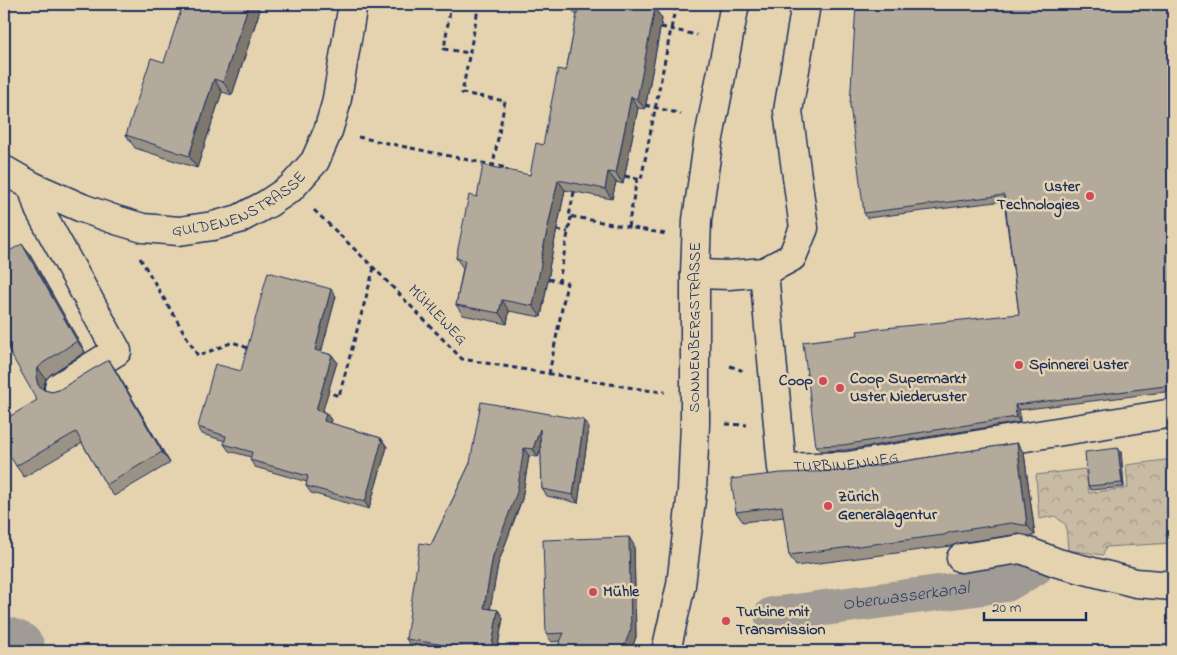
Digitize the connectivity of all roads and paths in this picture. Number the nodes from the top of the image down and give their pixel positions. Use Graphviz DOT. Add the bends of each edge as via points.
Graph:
graph roads {
  1 [pos="354,4"];
  2 [pos="452,4"];
  3 [pos="479,4"];
  4 [pos="676,4"];
  5 [pos="735,4"];
  6 [pos="806,4"];
  7 [pos="661,27"];
  8 [pos="671,29"];
  9 [pos="727,42"];
  10 [pos="469,53"];
  11 [pos="646,105"];
  12 [pos="656,108"];
  13 [pos="712,122"];
  14 [pos="328,131"];
  15 [pos="493,165"];
  16 [pos="4,170"];
  17 [pos="506,174"];
  18 [pos="625,176"];
  19 [pos="637,179"];
  20 [pos="32,186"];
  21 [pos="574,192"];
  22 [pos="311,208"];
  23 [pos="571,217"];
  24 [pos="628,227"];
  25 [pos="557,230"];
  26 [pos="568,232"];
  27 [pos="696,239"];
  28 [pos="140,258"];
  29 [pos="374,268"];
  30 [pos="764,272"];
  31 [pos="695,274"];
  32 [pos="548,279"];
  33 [pos="559,281"];
  34 [pos="252,349"];
  35 [pos="549,374"];
  36 [pos="59,387"];
  37 [pos="320,390"];
  38 [pos="646,390"];
  39 [pos="1173,413"];
  40 [pos="729,425"];
  41 [pos="754,425"];
  42 [pos="961,558"];
  43 [pos="1173,586"];
  44 [pos="666,651"];
  1 -- 14 [label="street, GULDENENSTRASSE"];
  2 -- 10 [label="path" via="444,49"];
  3 -- 10 [label="path"];
  4 -- 8 [label="path"];
  5 -- 9 [label="street, SONNENBERGSTRASSE"];
  6 -- 30 [label="street" via="788,111 804,228 792,257"];
  7 -- 8 [label="path"];
  8 -- 9 [label="path"];
  8 -- 12 [label="path"];
  9 -- 13 [label="street, SONNENBERGSTRASSE"];
  10 -- 15 [label="path" via="462,93 505,101"];
  11 -- 12 [label="path"];
  12 -- 13 [label="path"];
  12 -- 19 [label="path" via="641,180"];
  13 -- 27 [label="street, SONNENBERGSTRASSE"];
  14 -- 15 [label="path"];
  14 -- 20 [label="street, GULDENENSTRASSE" via="314,161 291,188 238,219 213,226 179,231 143,228"];
  15 -- 17 [label="path" via="507,168"];
  16 -- 20 [label="street, GULDENENSTRASSE"];
  18 -- 19 [label="path"];
  19 -- 24 [label="path"];
  20 -- 36 [label="street" via="39,209 116,351"];
  21 -- 23 [label="path"];
  22 -- 29 [label="path, MÜHLEWEG"];
  23 -- 24 [label="path"];
  23 -- 26 [label="path"];
  24 -- 27 [label="path"];
  25 -- 26 [label="path"];
  26 -- 33 [label="path"];
  27 -- 31 [label="street, SONNENBERGSTRASSE"];
  28 -- 34 [label="path" via="198,356 233,342"];
  29 -- 35 [label="path, MÜHLEWEG" via="462,359"];
  29 -- 37 [label="path" via="338,396"];
  30 -- 31 [label="street"];
  30 -- 39 [label="street, TURBINENWEG" via="782,468 848,466"];
  31 -- 44 [label="street, SONNENBERGSTRASSE" via="692,491 681,585"];
  32 -- 33 [label="path"];
  33 -- 35 [label="path" via="567,283"];
  35 -- 38 [label="path, MÜHLEWEG"];
  40 -- 41 [label="path"];
  42 -- 43 [label="street" via="1021,550 1136,583"];
}
